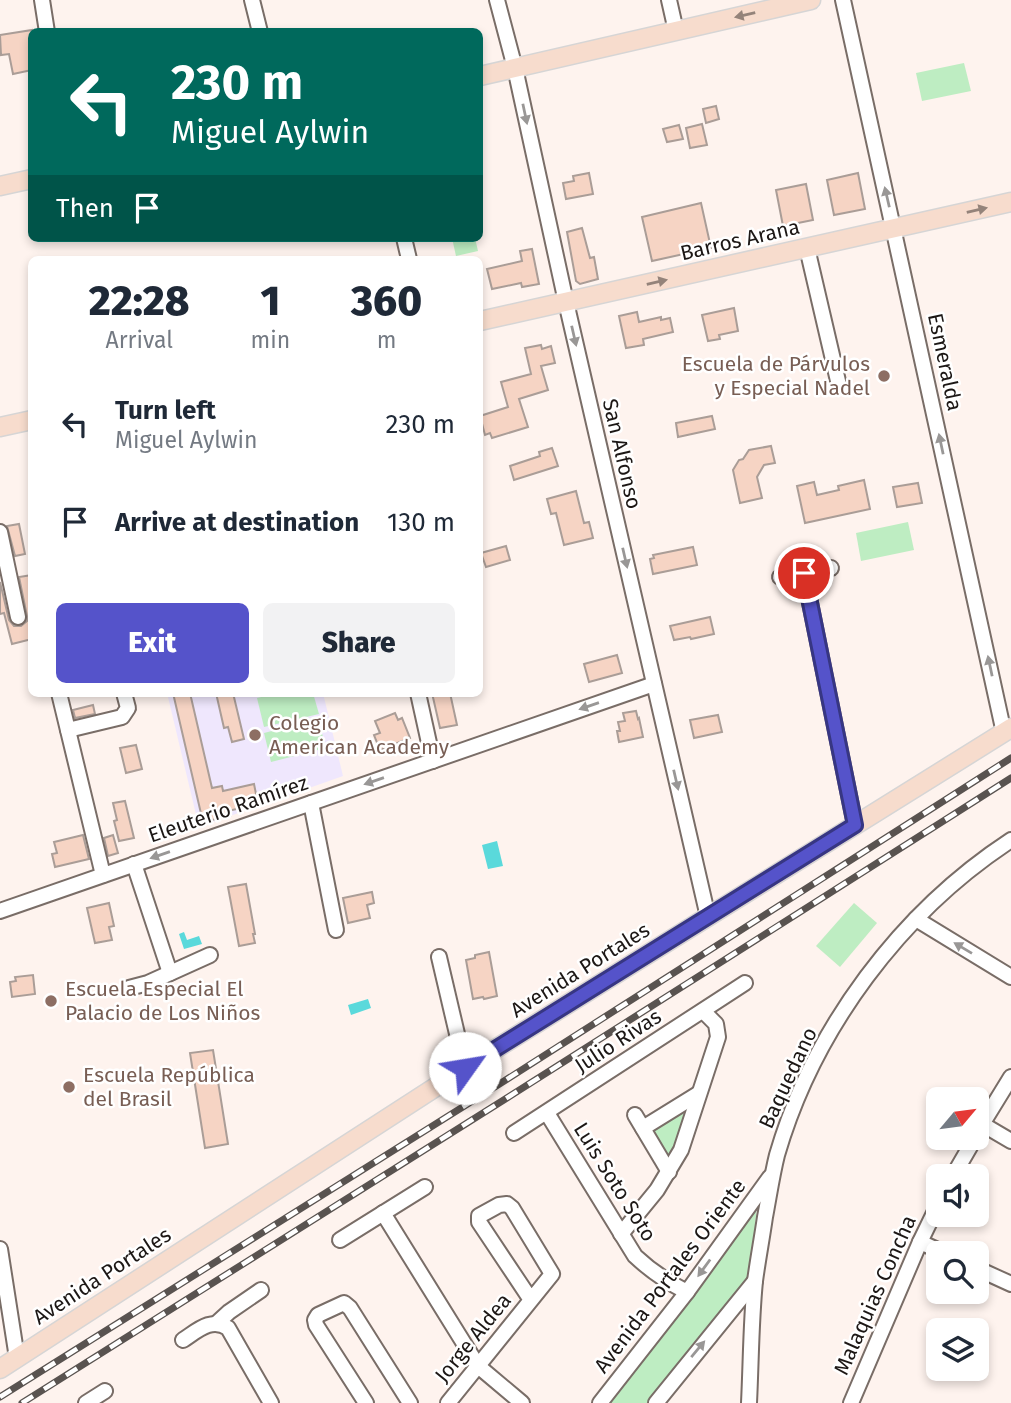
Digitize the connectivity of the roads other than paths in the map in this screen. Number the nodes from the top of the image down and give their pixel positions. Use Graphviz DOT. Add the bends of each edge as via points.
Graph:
graph roads {
  1 [pos="42,0"];
  2 [pos="252,0"];
  3 [pos="497,0"];
  4 [pos="669,0"];
  5 [pos="811,0"];
  6 [pos="843,0"];
  7 [pos="46,28"];
  8 [pos="259,28"];
  9 [pos="676,31"];
  10 [pos="515,68"];
  11 [pos="483,75"];
  12 [pos="28,180"];
  13 [pos="0,186"];
  14 [pos="1011,202"];
  15 [pos="894,229"];
  16 [pos="807,248"];
  17 [pos="566,302"];
  18 [pos="483,320"];
  19 [pos="838,381"];
  20 [pos="28,421"];
  21 [pos="0,427"];
  22 [pos="0,532"];
  23 [pos="831,568"];
  24 [pos="804,573"];
  25 [pos="780,578"];
  26 [pos="18,617"];
  27 [pos="654,684"];
  28 [pos="60,697"];
  29 [pos="125,697"];
  30 [pos="419,697"];
  31 [pos="68,730"];
  32 [pos="1008,730"];
  33 [pos="433,761"];
  34 [pos="311,803"];
  35 [pos="855,825"];
  36 [pos="1011,840"];
  37 [pos="134,864"];
  38 [pos="103,875"];
  39 [pos="0,911"];
  40 [pos="708,917"];
  41 [pos="916,919"];
  42 [pos="336,930"];
  43 [pos="210,956"];
  44 [pos="439,957"];
  45 [pos="170,973"];
  46 [pos="1011,977"];
  47 [pos="745,983"];
  48 [pos="129,988"];
  49 [pos="703,1011"];
  50 [pos="465,1068"];
  51 [pos="1011,1077"];
  52 [pos="698,1094"];
  53 [pos="547,1113"];
  54 [pos="989,1114"];
  55 [pos="635,1115"];
  56 [pos="643,1128"];
  57 [pos="514,1133"];
  58 [pos="989,1135"];
  59 [pos="1011,1140"];
  60 [pos="669,1172"];
  61 [pos="773,1173"];
  62 [pos="425,1187"];
  63 [pos="383,1213"];
  64 [pos="927,1227"];
  65 [pos="731,1231"];
  66 [pos="621,1234"];
  67 [pos="762,1238"];
  68 [pos="340,1240"];
  69 [pos="920,1242"];
  70 [pos="926,1245"];
  71 [pos="0,1249"];
  72 [pos="989,1274"];
  73 [pos="755,1281"];
  74 [pos="1011,1284"];
  75 [pos="261,1290"];
  76 [pos="687,1292"];
  77 [pos="531,1300"];
  78 [pos="217,1323"];
  79 [pos="719,1325"];
  80 [pos="752,1330"];
  81 [pos="183,1340"];
  82 [pos="17,1358"];
  83 [pos="478,1366"];
  84 [pos="0,1369"];
  85 [pos="105,1391"];
  86 [pos="86,1403"];
  87 [pos="271,1403"];
  88 [pos="366,1403"];
  89 [pos="410,1403"];
  90 [pos="448,1403"];
  91 [pos="522,1403"];
  92 [pos="600,1403"];
  93 [pos="656,1403"];
  94 [pos="749,1403"];
  95 [pos="851,1403"];
  1 -- 7 [label="street"];
  2 -- 8 [label="street"];
  3 -- 10 [label="street, San Alfonso"];
  4 -- 9 [label="street"];
  5 -- 9 [label="main road, one-way"];
  15 -- 6 [label="street, Esmeralda, one-way"];
  9 -- 10 [label="main road"];
  10 -- 11 [label="main road"];
  10 -- 17 [label="street, San Alfonso, one-way"];
  12 -- 13 [label="main road"];
  15 -- 14 [label="main road, Barros Arana, one-way"];
  15 -- 16 [label="main road, Barros Arana"];
  32 -- 15 [label="street, Esmeralda, one-way"];
  17 -- 16 [label="main road, Barros Arana, one-way"];
  16 -- 19 [label="street"];
  17 -- 18 [label="main road, Barros Arana"];
  17 -- 27 [label="street, San Alfonso, one-way"];
  20 -- 21 [label="main road"];
  22 -- 26 [label="street"];
  23 -- 24 [label="street"];
  24 -- 25 [label="street"];
  24 -- 35 [label="street"];
  27 -- 33 [label="street, Eleuterio Ramírez, one-way"];
  27 -- 40 [label="street, San Alfonso, one-way"];
  28 -- 31 [label="street"];
  29 -- 31 [label="street" via="128,708 122,717"];
  30 -- 33 [label="street"];
  31 -- 38 [label="street"];
  32 -- 35 [label="main road, Avenida Portales"];
  33 -- 34 [label="street, Eleuterio Ramírez, one-way"];
  34 -- 37 [label="street, Eleuterio Ramírez, one-way"];
  34 -- 42 [label="street"];
  35 -- 40 [label="main road, Avenida Portales"];
  36 -- 41 [label="street, Baquedano" via="956,880"];
  37 -- 38 [label="street, Eleuterio Ramírez"];
  37 -- 45 [label="street, Eleuterio Ramírez"];
  38 -- 39 [label="street, Eleuterio Ramírez"];
  40 -- 50 [label="main road, Avenida Portales"];
  46 -- 41 [label="street, one-way"];
  41 -- 61 [label="street, Baquedano" via="878,961 833,1030 795,1105"];
  43 -- 45 [label="street"];
  44 -- 50 [label="street"];
  45 -- 48 [label="street"];
  47 -- 49 [label="street, Julio Rivas"];
  49 -- 52 [label="street" via="716,1024 718,1037"];
  49 -- 53 [label="street, Julio Rivas"];
  50 -- 82 [label="main road, Avenida Portales"];
  51 -- 54 [label="street"];
  52 -- 56 [label="street"];
  52 -- 60 [label="street" via="681,1150"];
  53 -- 57 [label="street, Julio Rivas"];
  53 -- 66 [label="street, Luis Soto Soto"];
  55 -- 56 [label="street"];
  56 -- 60 [label="street"];
  58 -- 59 [label="street"];
  60 -- 66 [label="street"];
  61 -- 65 [label="street, Avenida Portales Oriente"];
  61 -- 67 [label="street, Baquedano"];
  62 -- 63 [label="street"];
  63 -- 68 [label="street"];
  63 -- 83 [label="street"];
  64 -- 69 [label="street, Malaquias Concha"];
  65 -- 67 [label="street" via="748,1230"];
  65 -- 76 [label="street, Avenida Portales Oriente, one-way"];
  66 -- 76 [label="street, Luis Soto Soto" via="653,1272"];
  67 -- 73 [label="street, Baquedano"];
  69 -- 70 [label="street"];
  69 -- 95 [label="street, Malaquias Concha"];
  71 -- 82 [label="street"];
  72 -- 74 [label="street"];
  73 -- 79 [label="street"];
  73 -- 80 [label="street, Baquedano"];
  75 -- 78 [label="street"];
  76 -- 92 [label="street, Avenida Portales Oriente"];
  77 -- 77 [label="street, Jorge Aldea" via="551,1274 512,1208 499,1205 479,1216 479,1222"];
  77 -- 83 [label="street, Jorge Aldea"];
  78 -- 81 [label="street"];
  78 -- 87 [label="street" via="228,1328"];
  79 -- 80 [label="street" via="732,1323"];
  93 -- 79 [label="street, one-way"];
  80 -- 94 [label="street, Baquedano"];
  82 -- 84 [label="main road, Avenida Portales"];
  83 -- 90 [label="street, Jorge Aldea"];
  83 -- 91 [label="street"];
  85 -- 86 [label="street"];
  88 -- 89 [label="street" via="316,1325 318,1315 344,1303"];
}
